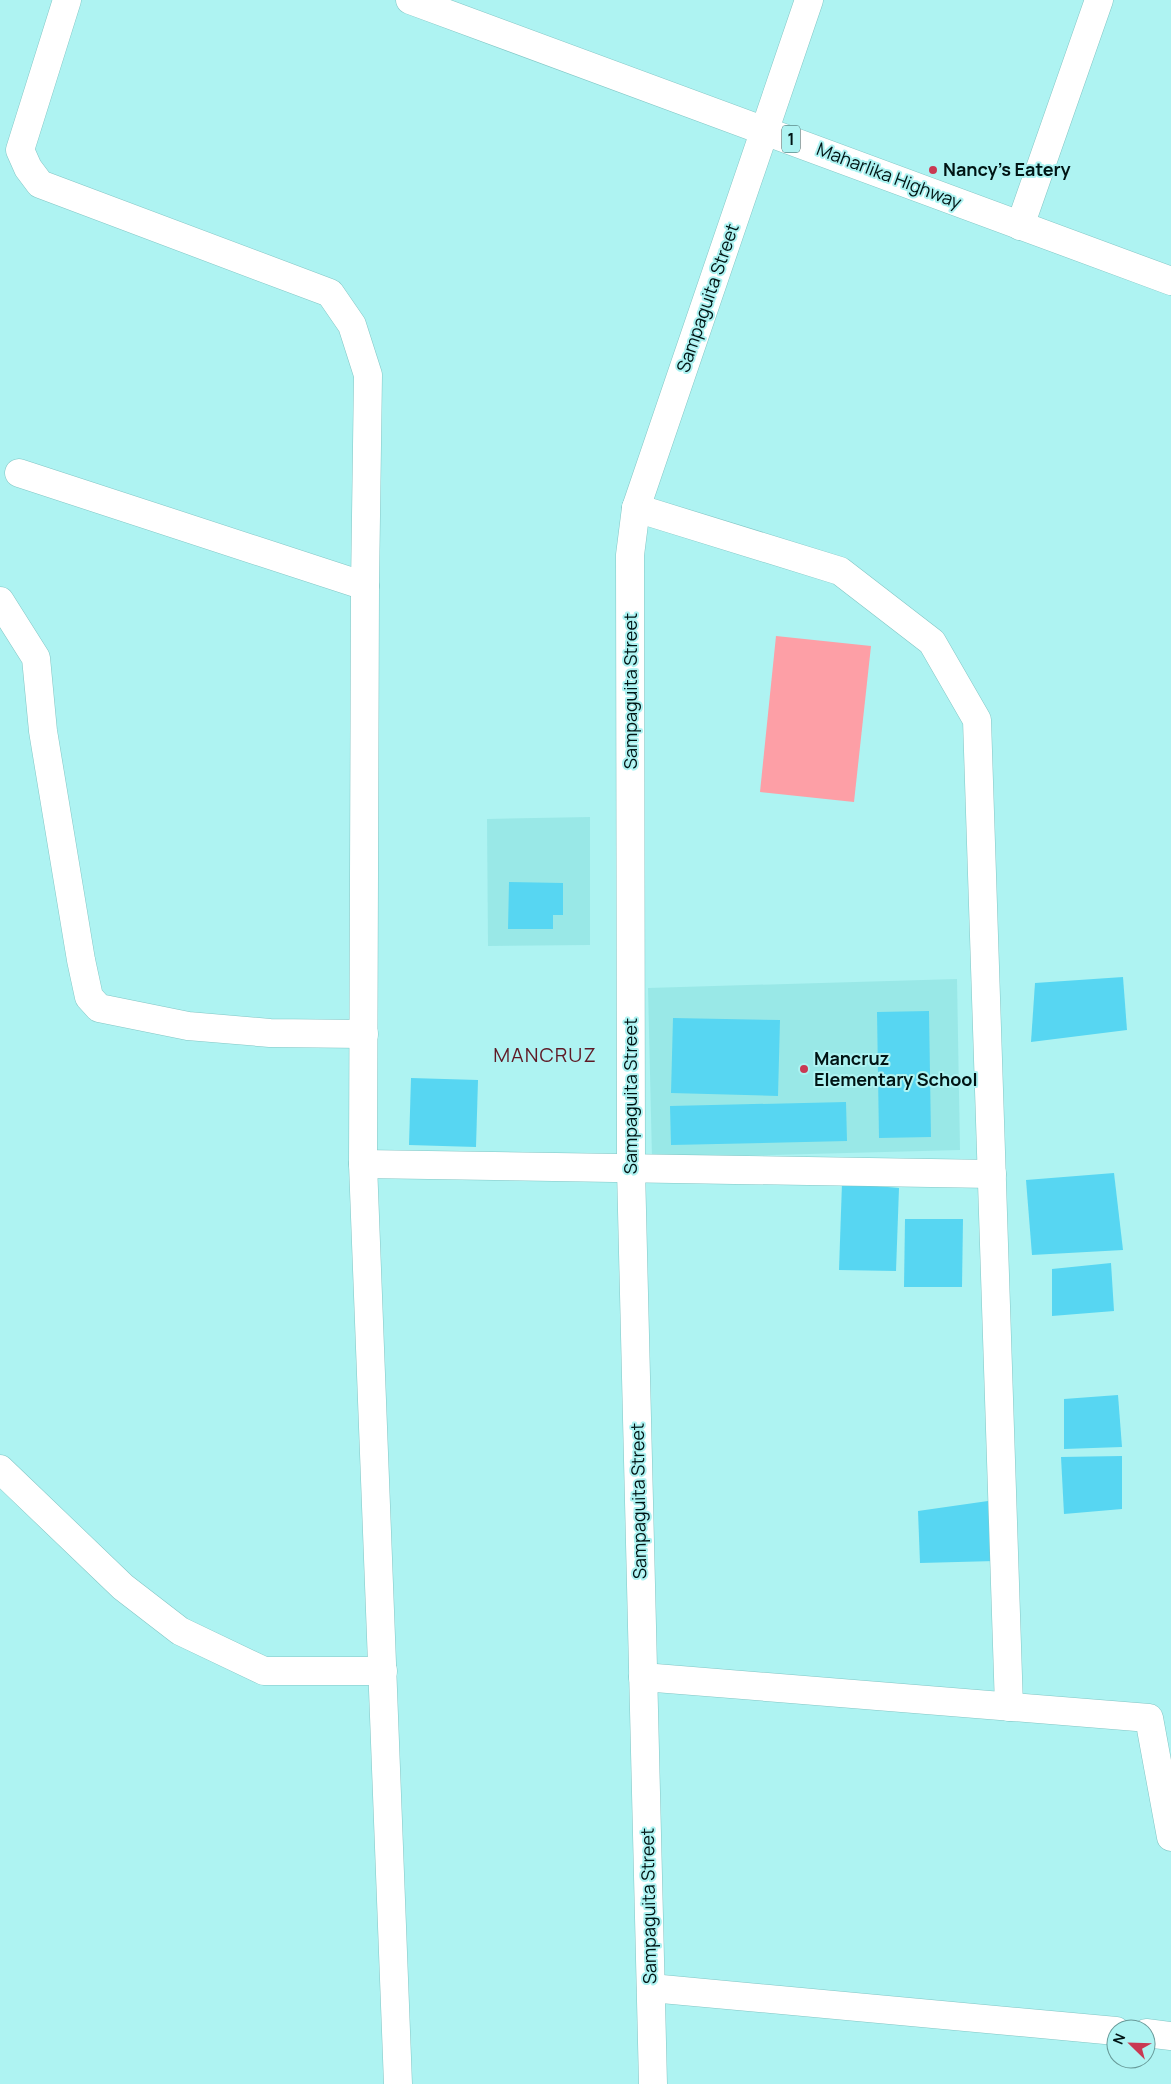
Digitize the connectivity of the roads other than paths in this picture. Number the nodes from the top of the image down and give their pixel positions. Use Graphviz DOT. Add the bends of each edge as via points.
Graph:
graph roads {
  1 [pos="67,0"];
  2 [pos="410,0"];
  3 [pos="809,0"];
  4 [pos="1099,0"];
  5 [pos="766,130"];
  6 [pos="1020,226"];
  7 [pos="1171,281"];
  8 [pos="19,473"];
  9 [pos="636,508"];
  10 [pos="365,586"];
  11 [pos="0,600"];
  12 [pos="364,1034"];
  13 [pos="363,1164"];
  14 [pos="631,1169"];
  15 [pos="992,1174"];
  16 [pos="0,1469"];
  17 [pos="383,1671"];
  18 [pos="643,1677"];
  19 [pos="1009,1707"];
  20 [pos="1171,1837"];
  21 [pos="651,1988"];
  22 [pos="1106,2030"];
  23 [pos="1156,2034"];
  24 [pos="1171,2036"];
  25 [pos="398,2084"];
  26 [pos="653,2084"];
  1 -- 10 [label="main road" via="20,150 28,168 40,184 330,294 352,325 368,375"];
  2 -- 5 [label="main road, Maharlika Highway / 1"];
  3 -- 5 [label="main road, Sampaguita Street"];
  4 -- 6 [label="main road"];
  5 -- 6 [label="main road, Maharlika Highway / 1"];
  5 -- 9 [label="main road, Sampaguita Street"];
  6 -- 7 [label="main road, Maharlika Highway / 1"];
  8 -- 10 [label="main road"];
  9 -- 14 [label="main road, Sampaguita Street" via="630,555"];
  9 -- 15 [label="main road" via="840,571 932,642 977,720"];
  10 -- 12 [label="main road"];
  11 -- 12 [label="main road" via="36,658 43,731 89,997 99,1008 188,1026 270,1033"];
  12 -- 13 [label="main road"];
  13 -- 14 [label="main road"];
  13 -- 17 [label="main road"];
  14 -- 15 [label="main road"];
  14 -- 18 [label="main road, Sampaguita Street"];
  15 -- 19 [label="main road"];
  16 -- 17 [label="main road" via="123,1587 180,1631 264,1672"];
  17 -- 25 [label="main road"];
  18 -- 19 [label="main road"];
  18 -- 21 [label="main road, Sampaguita Street"];
  19 -- 20 [label="main road" via="1149,1718"];
  21 -- 22 [label="main road"];
  21 -- 26 [label="main road, Sampaguita Street"];
  23 -- 24 [label="main road"];
}
